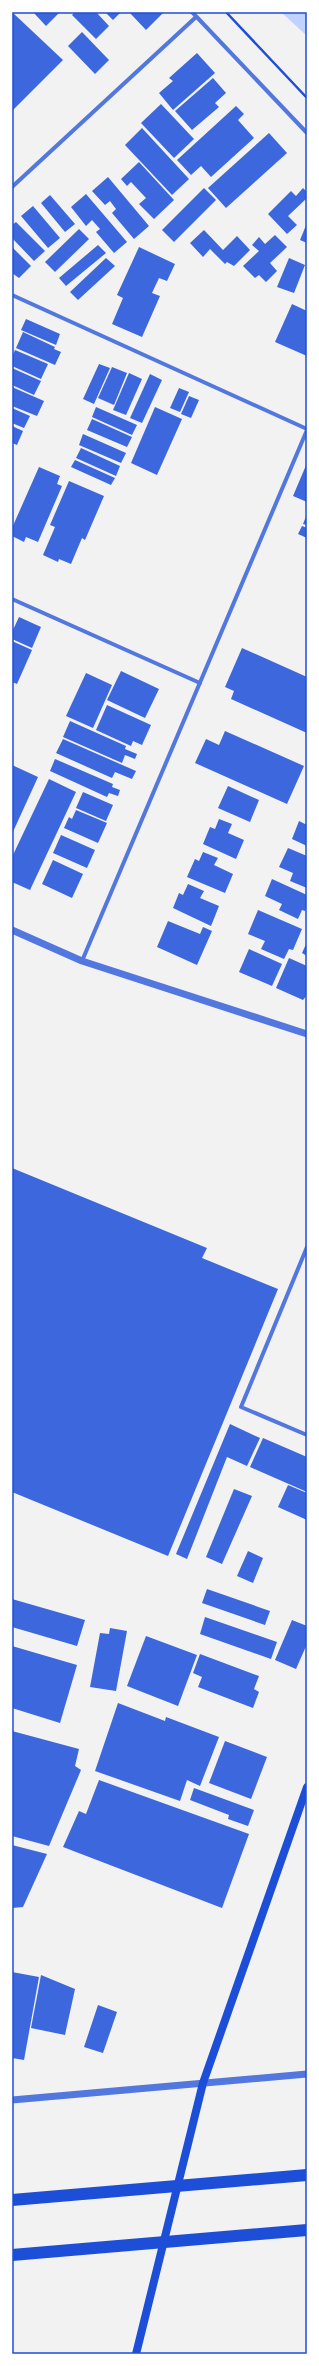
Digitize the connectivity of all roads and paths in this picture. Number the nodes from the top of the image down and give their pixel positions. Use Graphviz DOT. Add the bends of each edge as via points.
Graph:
graph roads {
  1 [pos="192,12"];
  2 [pos="226,12"];
  3 [pos="196,17"];
  4 [pos="307,98"];
  5 [pos="307,133"];
  6 [pos="12,187"];
  7 [pos="12,295"];
  8 [pos="307,430"];
  9 [pos="12,599"];
  10 [pos="200,683"];
  11 [pos="12,930"];
  12 [pos="82,961"];
  13 [pos="307,1034"];
  14 [pos="307,1247"];
  15 [pos="307,1435"];
  16 [pos="307,1787"];
  17 [pos="307,2074"];
  18 [pos="203,2083"];
  19 [pos="12,2100"];
  20 [pos="307,2175"];
  21 [pos="12,2200"];
  22 [pos="307,2230"];
  23 [pos="12,2255"];
  24 [pos="136,2354"];
  1 -- 3 [label="street"];
  2 -- 4 [label="path"];
  3 -- 5 [label="street"];
  3 -- 6 [label="street"];
  7 -- 8 [label="street"];
  8 -- 10 [label="street"];
  9 -- 10 [label="street"];
  10 -- 12 [label="street"];
  11 -- 12 [label="street"];
  12 -- 13 [label="street"];
  14 -- 15 [label="street" via="241,1407"];
  16 -- 18 [label="main road"];
  17 -- 18 [label="street"];
  18 -- 19 [label="street"];
  18 -- 24 [label="main road"];
  20 -- 21 [label="highway"];
  22 -- 23 [label="highway"];
}
